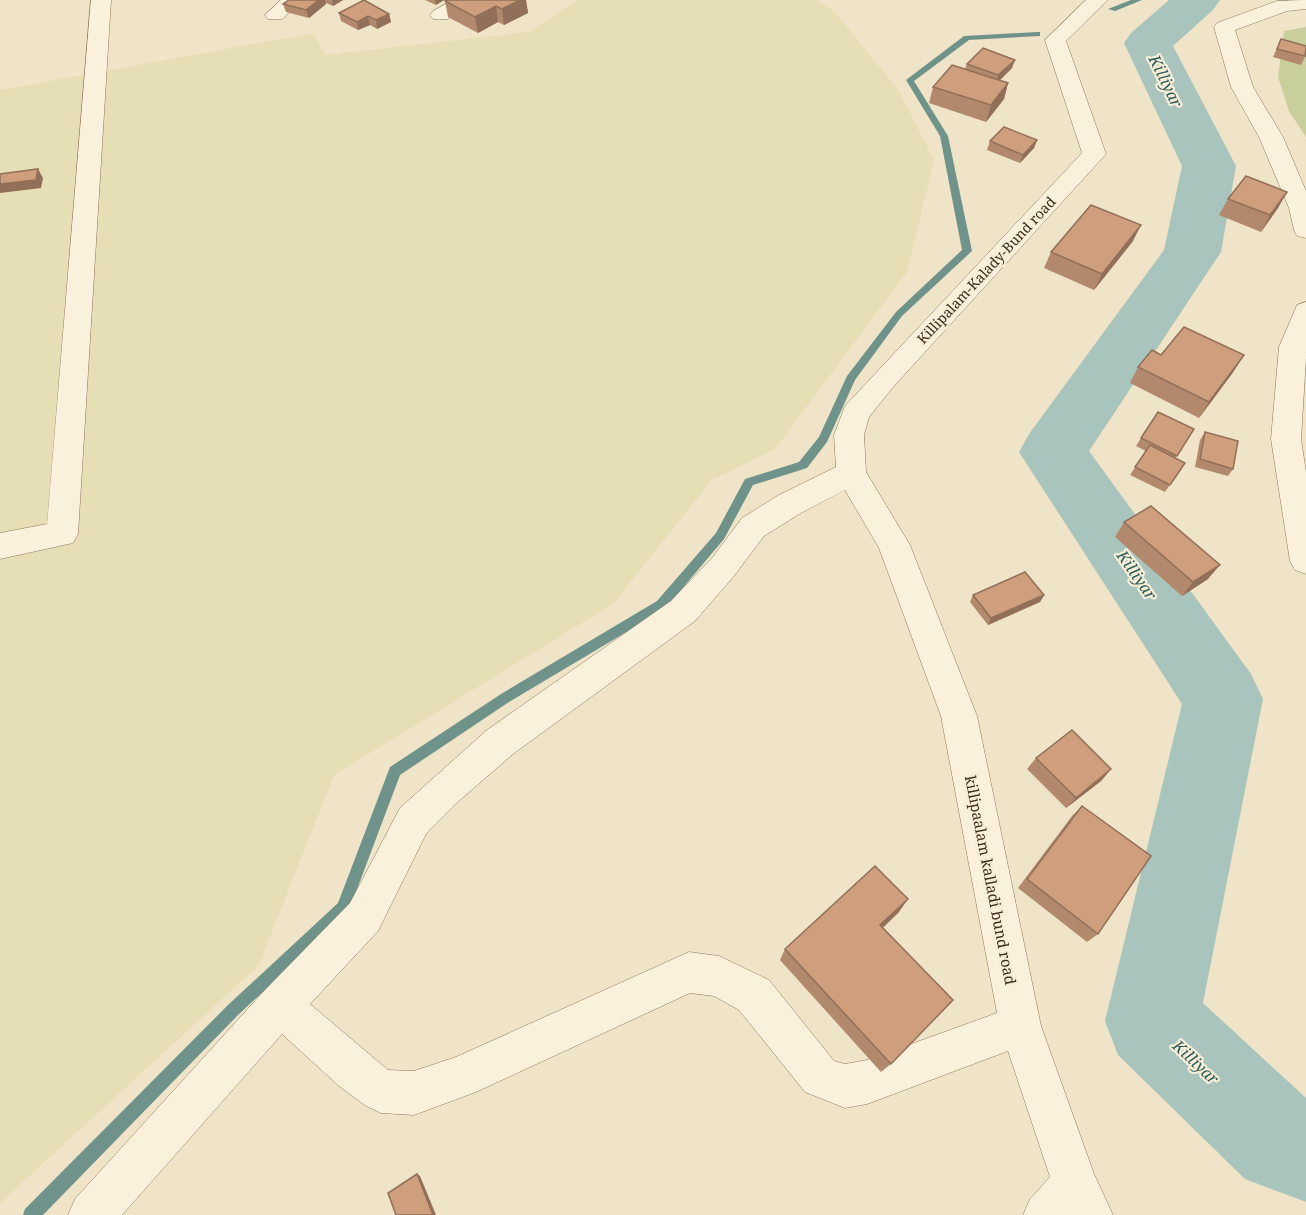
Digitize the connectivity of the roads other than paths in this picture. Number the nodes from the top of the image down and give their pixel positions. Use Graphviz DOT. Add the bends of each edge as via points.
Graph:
graph roads {
  1 [pos="101,0"];
  2 [pos="294,0"];
  3 [pos="468,0"];
  4 [pos="1098,0"];
  5 [pos="1306,3"];
  6 [pos="275,15"];
  7 [pos="440,15"];
  8 [pos="1306,230"];
  9 [pos="1306,311"];
  10 [pos="851,473"];
  11 [pos="894,545"];
  12 [pos="0,546"];
  13 [pos="1306,561"];
  14 [pos="280,1005"];
  15 [pos="1020,1026"];
  16 [pos="1083,1199"];
  17 [pos="91,1215"];
  18 [pos="1046,1215"];
  1 -- 12 [label="street" via="62,534"];
  2 -- 6 [label="street"];
  3 -- 7 [label="street"];
  4 -- 10 [label="street, Killipalam-Kalady-Bund road" via="1055,40 1094,154 855,413 849,435"];
  5 -- 8 [label="street" via="1284,5 1224,27 1242,87 1271,137 1301,208"];
  9 -- 13 [label="street" via="1293,346 1286,439"];
  10 -- 11 [label="street, Killipalam-Kalady-Bund road"];
  10 -- 14 [label="street" via="753,527 683,611 500,741 447,788 413,821 364,917"];
  11 -- 15 [label="street, killipaalam kalladi bund road" via="959,716"];
  14 -- 15 [label="street" via="381,1091 414,1094 461,1077 689,972 719,976 754,994 820,1077 845,1086 867,1082"];
  14 -- 17 [label="street"];
  15 -- 16 [label="street, killipaalam kalladi bund road"];
  16 -- 18 [label="street"];
}
